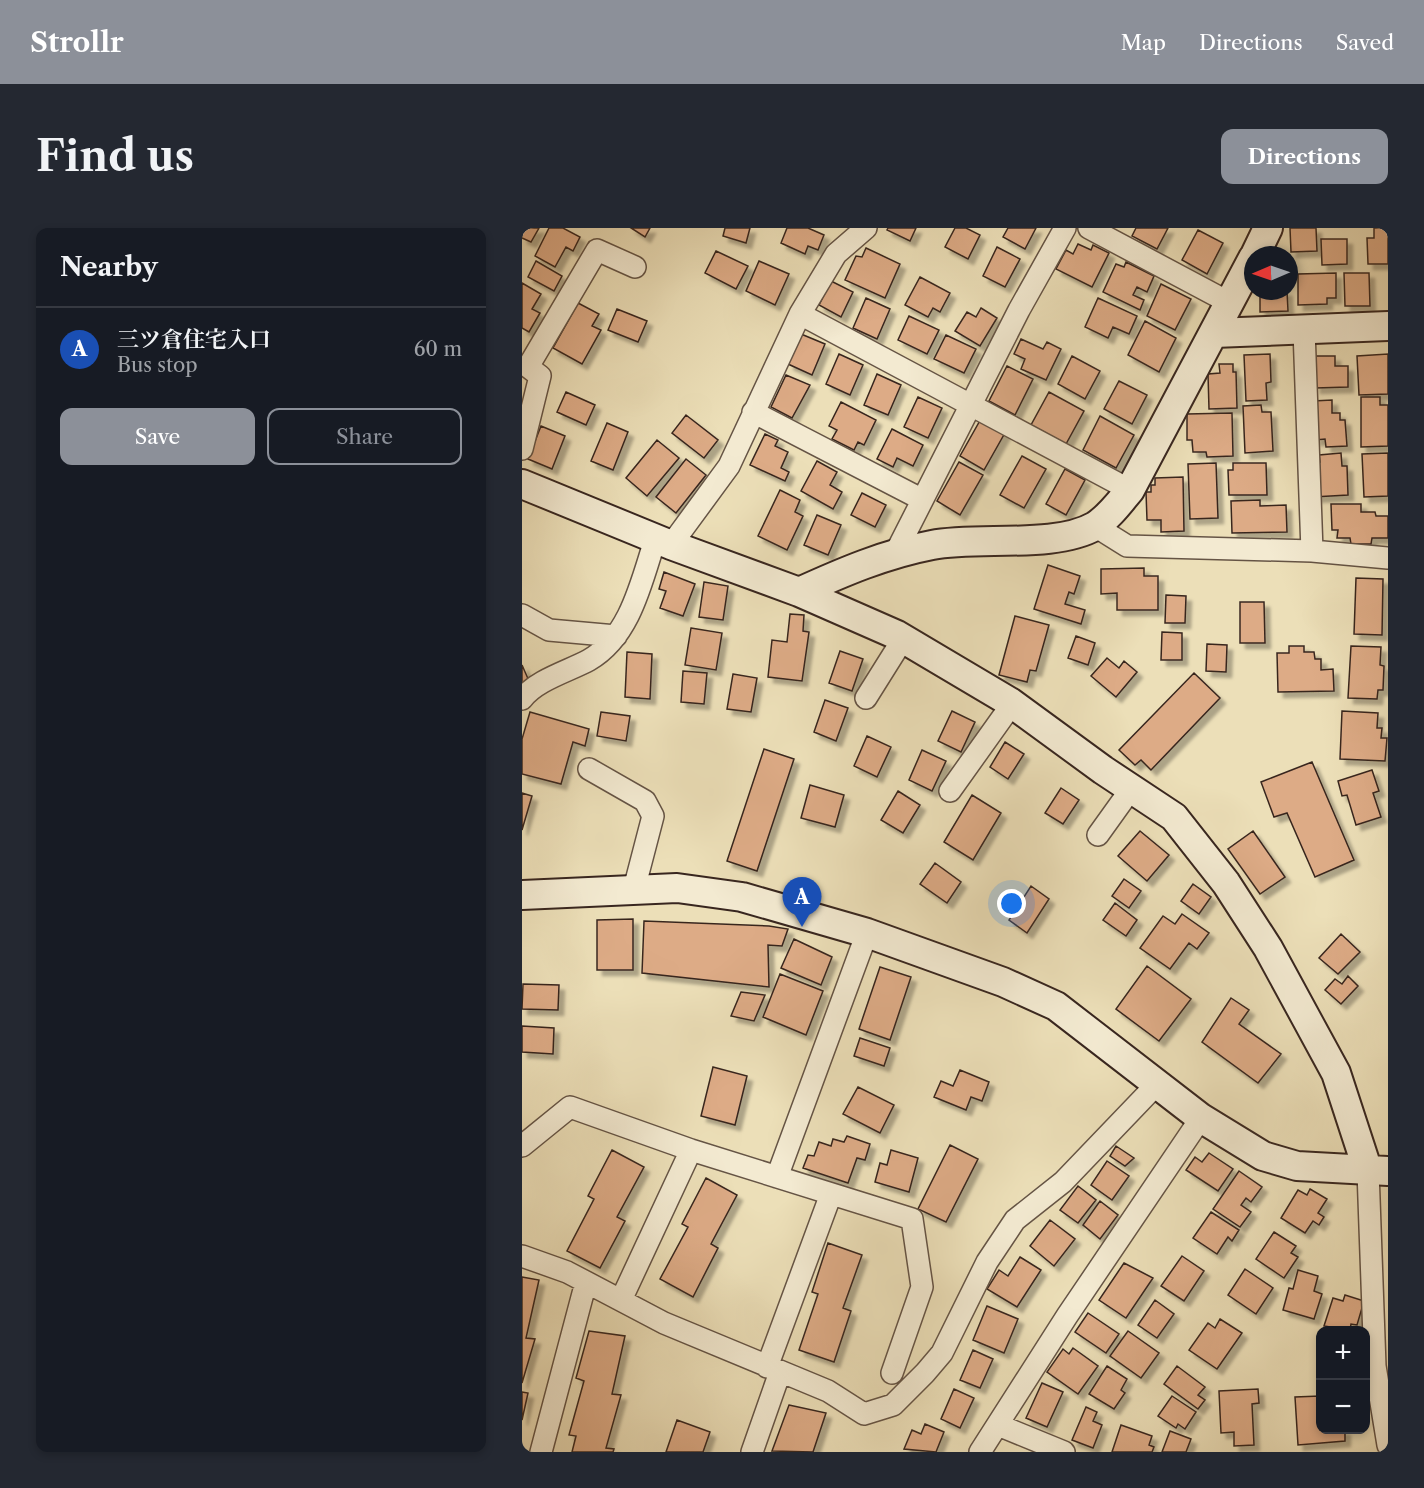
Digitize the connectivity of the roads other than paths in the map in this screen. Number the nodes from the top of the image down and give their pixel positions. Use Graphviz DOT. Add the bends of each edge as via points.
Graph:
graph roads {
  1 [pos="866,228"];
  2 [pos="1065,228"];
  3 [pos="1089,228"];
  4 [pos="1268,228"];
  5 [pos="1259,246"];
  6 [pos="635,267"];
  7 [pos="1244,276"];
  8 [pos="1230,303"];
  9 [pos="800,314"];
  10 [pos="1388,326"];
  11 [pos="1304,330"];
  12 [pos="1214,333"];
  13 [pos="525,365"];
  14 [pos="970,404"];
  15 [pos="753,412"];
  16 [pos="522,449"];
  17 [pos="522,484"];
  18 [pos="1130,490"];
  19 [pos="921,499"];
  20 [pos="1095,526"];
  21 [pos="664,541"];
  22 [pos="1312,551"];
  23 [pos="895,554"];
  24 [pos="1388,558"];
  25 [pos="799,592"];
  26 [pos="522,615"];
  27 [pos="616,636"];
  28 [pos="903,639"];
  29 [pos="866,698"];
  30 [pos="522,699"];
  31 [pos="1012,704"];
  32 [pos="589,769"];
  33 [pos="1131,789"];
  34 [pos="950,791"];
  35 [pos="1098,835"];
  36 [pos="634,889"];
  37 [pos="522,895"];
  38 [pos="867,933"];
  39 [pos="1156,1085"];
  40 [pos="1201,1118"];
  41 [pos="522,1146"];
  42 [pos="691,1150"];
  43 [pos="1378,1171"];
  44 [pos="777,1177"];
  45 [pos="831,1194"];
  46 [pos="522,1256"];
  47 [pos="586,1282"];
  48 [pos="621,1300"];
  49 [pos="1382,1367"];
  50 [pos="774,1370"];
  51 [pos="892,1373"];
  52 [pos="998,1425"];
  53 [pos="1388,1445"];
  54 [pos="541,1452"];
  55 [pos="752,1452"];
  56 [pos="980,1452"];
  57 [pos="1064,1452"];
  1 -- 9 [label="street" via="836,254"];
  2 -- 14 [label="street"];
  3 -- 8 [label="street"];
  4 -- 5 [label="street"];
  6 -- 13 [label="street" via="597,250"];
  7 -- 8 [label="street"];
  8 -- 12 [label="street"];
  9 -- 14 [label="street"];
  9 -- 15 [label="street"];
  10 -- 11 [label="street"];
  11 -- 12 [label="street"];
  11 -- 22 [label="street"];
  12 -- 18 [label="street"];
  13 -- 16 [label="street" via="540,376"];
  14 -- 18 [label="street"];
  14 -- 19 [label="street"];
  15 -- 19 [label="street"];
  15 -- 21 [label="street" via="729,466"];
  17 -- 21 [label="street"];
  18 -- 20 [label="street"];
  19 -- 23 [label="street"];
  20 -- 22 [label="street" via="1127,546"];
  20 -- 23 [label="street" via="1045,538 935,544"];
  21 -- 25 [label="street"];
  21 -- 27 [label="street"];
  22 -- 24 [label="street"];
  23 -- 25 [label="street" via="859,565"];
  25 -- 28 [label="street"];
  26 -- 27 [label="street" via="549,630"];
  27 -- 30 [label="street" via="592,658"];
  28 -- 29 [label="street"];
  28 -- 31 [label="street"];
  31 -- 33 [label="street"];
  31 -- 34 [label="street"];
  32 -- 36 [label="street" via="645,801 653,816"];
  33 -- 35 [label="street"];
  33 -- 43 [label="street" via="1174,817 1226,883 1268,948 1336,1073"];
  36 -- 37 [label="street"];
  36 -- 38 [label="street" via="677,888 742,897"];
  38 -- 39 [label="street" via="1003,982 1056,1006"];
  38 -- 44 [label="street"];
  39 -- 40 [label="street"];
  39 -- 50 [label="street" via="1063,1182 1015,1220 987,1262 942,1353 893,1405 864,1414 828,1390"];
  40 -- 43 [label="street" via="1263,1156 1297,1166"];
  40 -- 52 [label="street"];
  41 -- 42 [label="street" via="570,1107"];
  42 -- 44 [label="street"];
  42 -- 48 [label="street" via="656,1202 632,1256"];
  43 -- 49 [label="street"];
  44 -- 45 [label="street"];
  45 -- 50 [label="street"];
  45 -- 51 [label="street" via="912,1219 922,1287"];
  46 -- 47 [label="street"];
  47 -- 48 [label="street"];
  47 -- 54 [label="street" via="567,1315 538,1427"];
  48 -- 50 [label="street" via="664,1323"];
  49 -- 53 [label="street"];
  50 -- 55 [label="street"];
  52 -- 56 [label="street"];
  52 -- 57 [label="street"];
}
